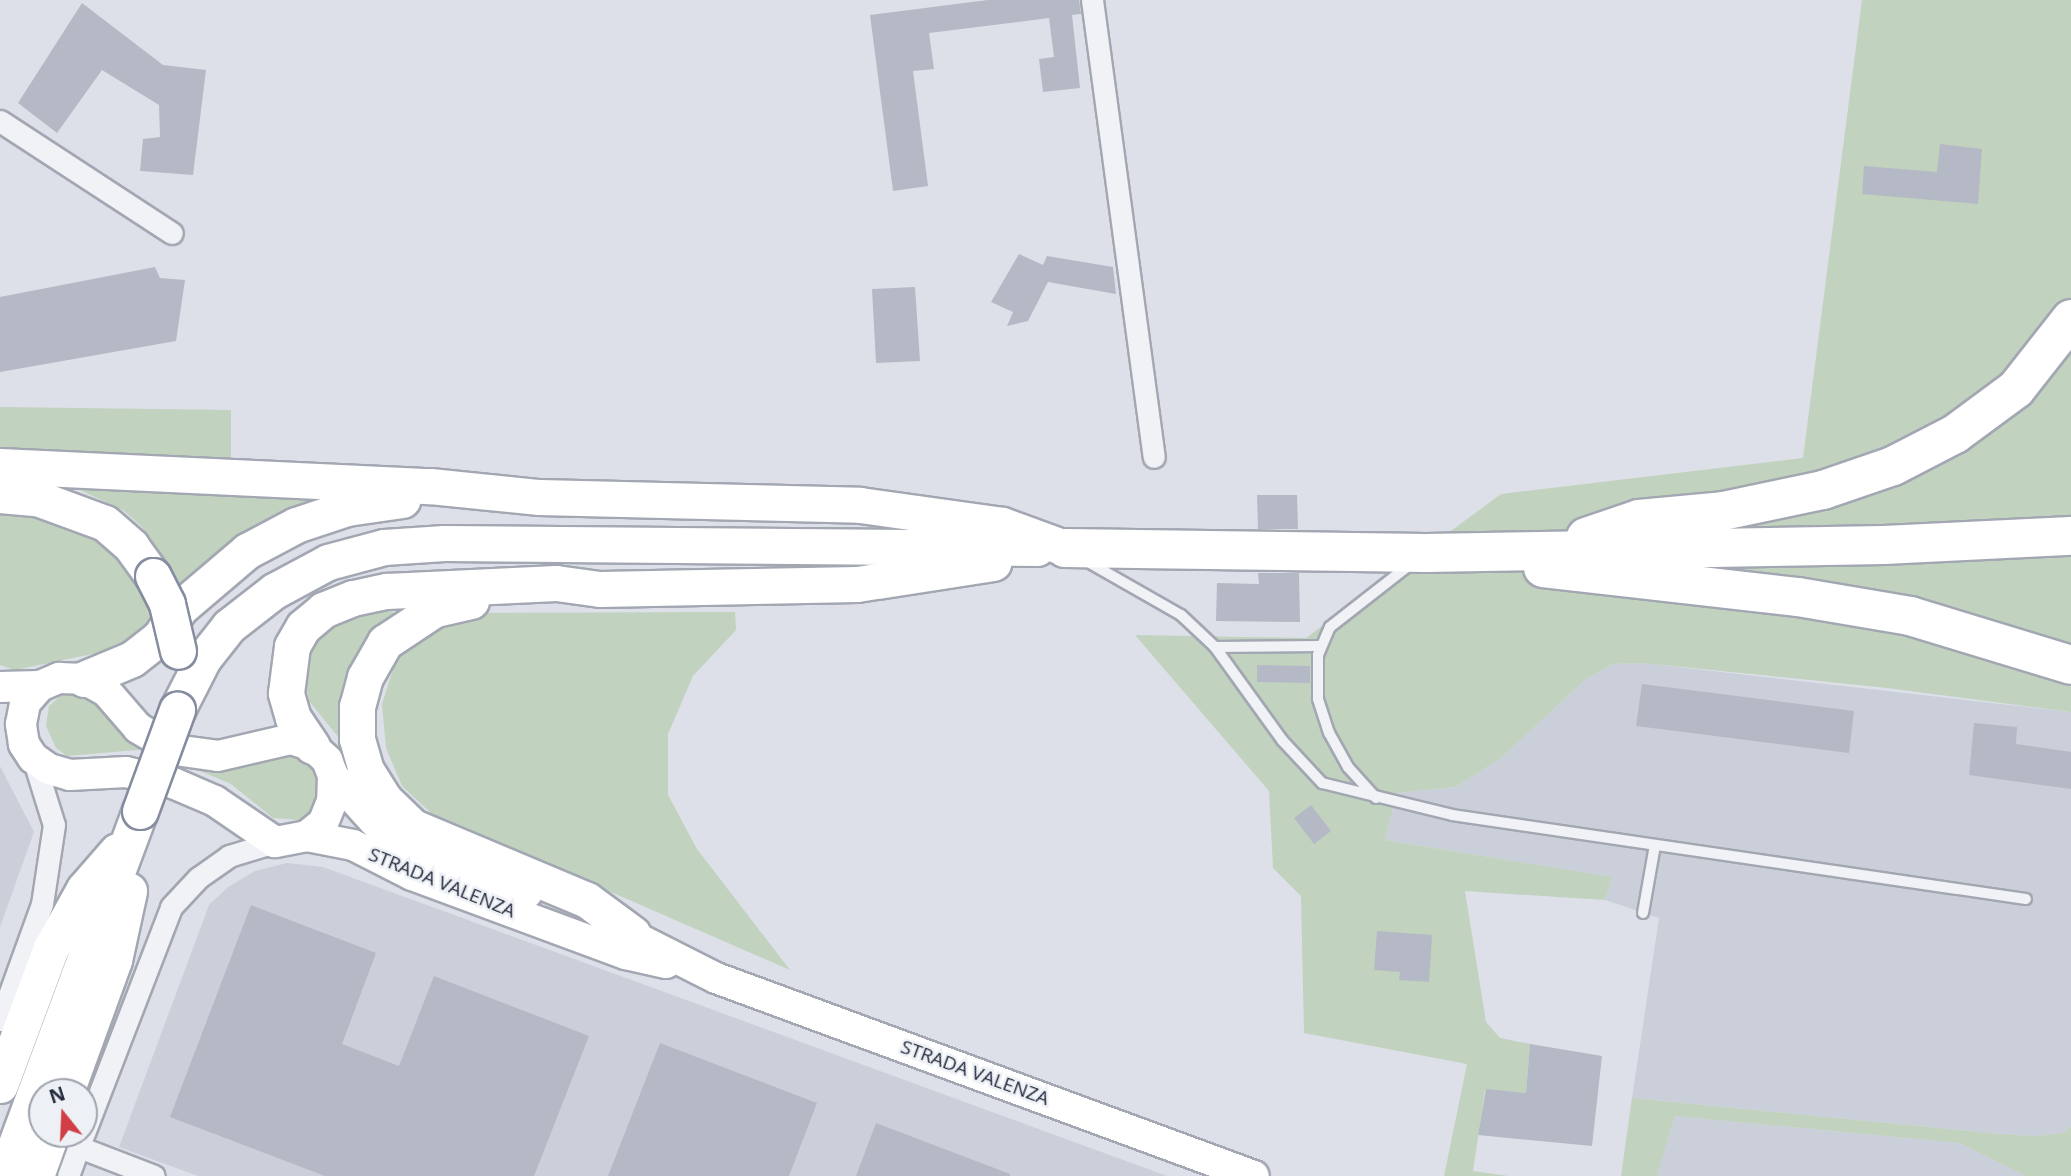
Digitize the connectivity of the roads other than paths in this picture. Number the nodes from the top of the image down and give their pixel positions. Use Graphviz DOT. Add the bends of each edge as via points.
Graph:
graph roads {
  1 [pos="1092,0"];
  2 [pos="0,121"];
  3 [pos="172,233"];
  4 [pos="2071,319"];
  5 [pos="1154,457"];
  6 [pos="0,466"];
  7 [pos="0,495"];
  8 [pos="539,497"];
  9 [pos="2071,536"];
  10 [pos="1065,548"];
  11 [pos="1552,548"];
  12 [pos="1426,553"];
  13 [pos="600,589"];
  14 [pos="1321,646"];
  15 [pos="1215,647"];
  16 [pos="2071,665"];
  17 [pos="84,679"];
  18 [pos="40,686"];
  19 [pos="0,687"];
  20 [pos="178,705"];
  21 [pos="19,745"];
  22 [pos="312,746"];
  23 [pos="333,776"];
  24 [pos="1376,798"];
  25 [pos="136,823"];
  26 [pos="307,836"];
  27 [pos="275,842"];
  28 [pos="1655,845"];
  29 [pos="2026,899"];
  30 [pos="1643,913"];
  31 [pos="633,934"];
  32 [pos="697,970"];
  33 [pos="0,1020"];
  34 [pos="71,1078"];
  35 [pos="98,1079"];
  36 [pos="0,1086"];
  37 [pos="63,1148"];
  38 [pos="72,1148"];
  39 [pos="97,1148"];
  40 [pos="4,1176"];
  41 [pos="36,1176"];
  42 [pos="68,1176"];
  43 [pos="154,1176"];
  44 [pos="1254,1176"];
  1 -- 5 [label="street"];
  2 -- 3 [label="street"];
  4 -- 11 [label="highway" via="2016,389 1955,434 1893,466 1824,490 1723,511 1639,519"];
  6 -- 8 [label="highway" via="430,486"];
  7 -- 20 [label="highway, bridge" via="37,498 105,523 131,546 167,604 178,651"];
  8 -- 10 [label="highway" via="860,505 1002,525"];
  8 -- 17 [label="highway" via="398,500 347,508 296,524 211,577 159,638 132,659"];
  9 -- 11 [label="highway" via="1884,545"];
  10 -- 12 [label="highway"];
  10 -- 13 [label="highway" via="857,584"];
  10 -- 15 [label="lane" via="1181,615"];
  10 -- 20 [label="highway" via="458,543 384,547 328,562 274,591 229,626 203,659"];
  11 -- 12 [label="highway"];
  12 -- 14 [label="lane" via="1330,627"];
  12 -- 16 [label="highway" via="1798,597 1910,616"];
  13 -- 22 [label="highway" via="556,583 387,591 323,610 303,627 286,671 293,718"];
  13 -- 31 [label="highway" via="558,597 469,601 435,608 409,623 385,642 365,677 357,706 357,738 366,770 384,799 413,827 587,900"];
  14 -- 15 [label="lane"];
  14 -- 24 [label="lane" via="1318,699 1329,733 1348,767"];
  15 -- 24 [label="lane" via="1282,740 1322,783"];
  17 -- 18 [label="main road" via="59,678"];
  17 -- 22 [label="main road" via="106,691 153,740 175,750 218,756 291,739"];
  18 -- 19 [label="main road"];
  18 -- 21 [label="main road" via="25,703"];
  20 -- 25 [label="highway, bridge"];
  21 -- 27 [label="main road" via="49,769 70,775 126,772 173,783 215,801"];
  21 -- 33 [label="street" via="54,825 42,904"];
  22 -- 23 [label="main road, STRADA VALENZA" via="327,760"];
  23 -- 26 [label="main road" via="332,801 323,822"];
  23 -- 31 [label="main road, STRADA VALENZA" via="381,829 419,851"];
  24 -- 28 [label="lane" via="1452,815"];
  25 -- 34 [label="highway" via="129,898 114,960"];
  25 -- 36 [label="highway" via="83,889 51,948"];
  25 -- 40 [label="highway"];
  26 -- 27 [label="main road"];
  26 -- 32 [label="main road, STRADA VALENZA" via="353,845 412,875 626,954"];
  27 -- 35 [label="street" via="229,856 170,906"];
  28 -- 29 [label="lane"];
  28 -- 30 [label="lane"];
  31 -- 32 [label="main road, STRADA VALENZA"];
  32 -- 44 [label="main road, STRADA VALENZA"];
  37 -- 41 [label="highway"];
  38 -- 42 [label="street"];
  39 -- 43 [label="street"];
}
